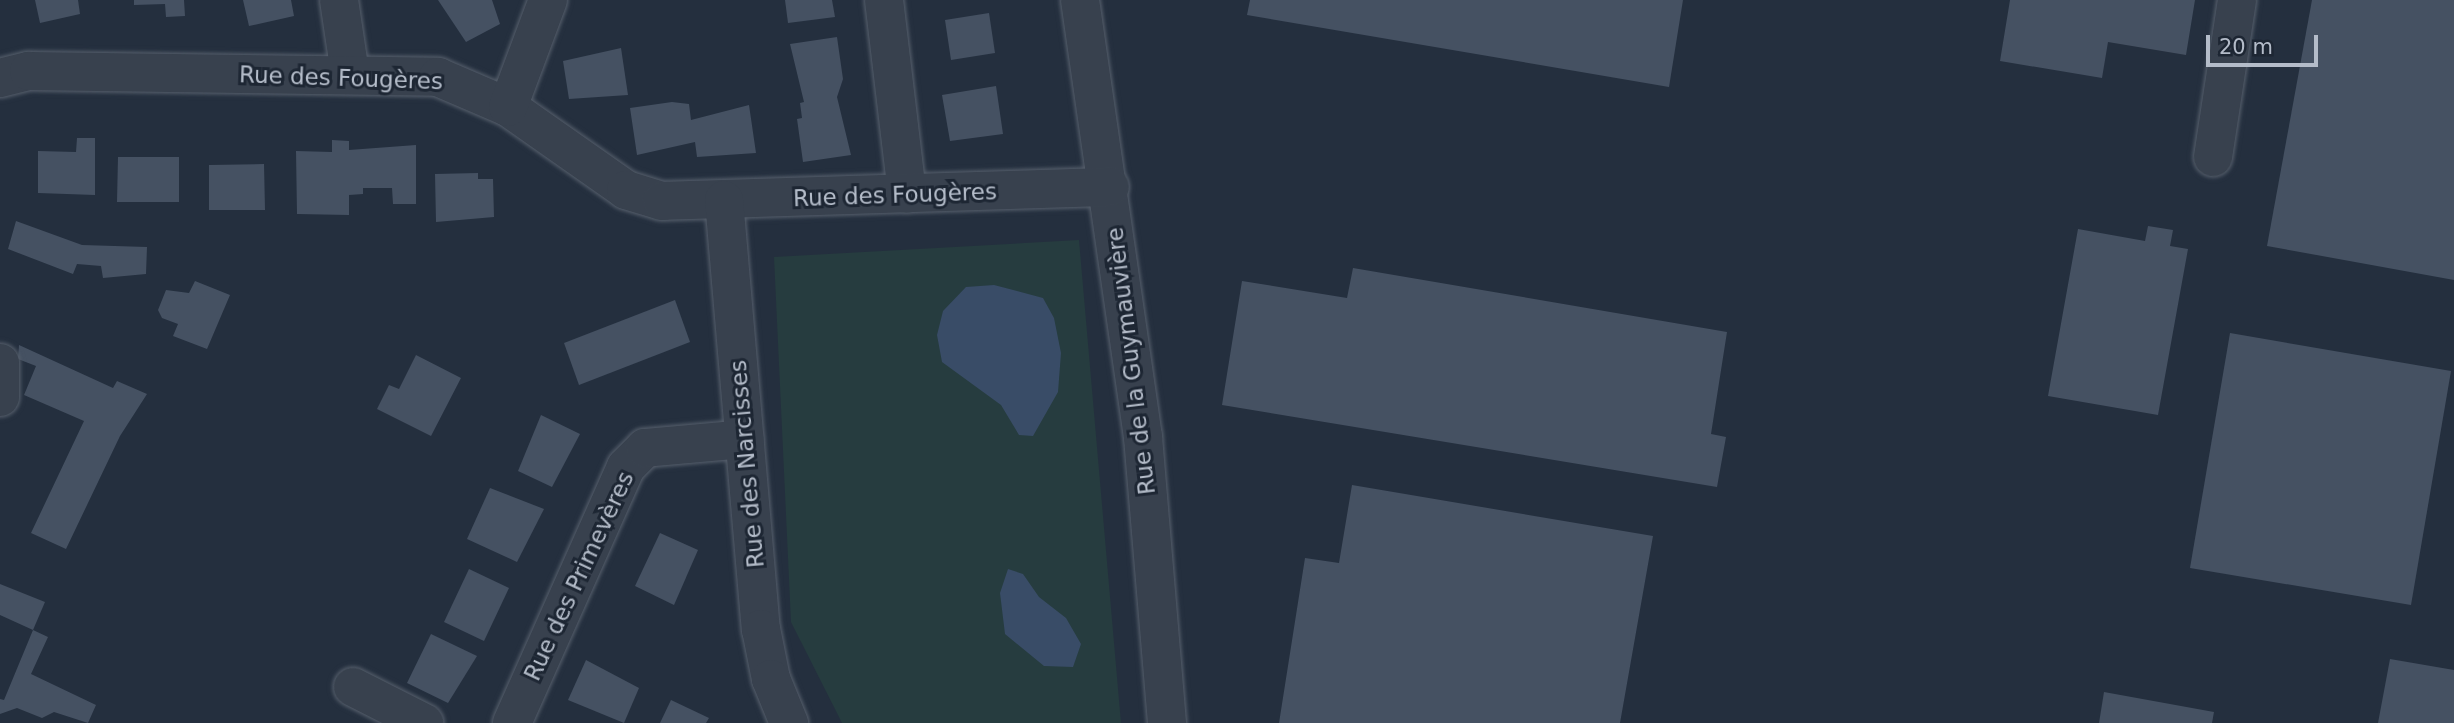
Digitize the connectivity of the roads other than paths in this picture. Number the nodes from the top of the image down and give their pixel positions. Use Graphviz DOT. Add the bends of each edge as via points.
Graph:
graph roads {
  1 [pos="339,0"];
  2 [pos="548,0"];
  3 [pos="884,0"];
  4 [pos="1080,0"];
  5 [pos="2237,0"];
  6 [pos="350,74"];
  7 [pos="0,78"];
  8 [pos="508,107"];
  9 [pos="2213,157"];
  10 [pos="1110,187"];
  11 [pos="907,194"];
  12 [pos="724,200"];
  13 [pos="0,363"];
  14 [pos="0,397"];
  15 [pos="744,439"];
  16 [pos="353,687"];
  17 [pos="424,723"];
  18 [pos="512,723"];
  19 [pos="789,723"];
  20 [pos="1167,723"];
  1 -- 6 [label="street"];
  2 -- 8 [label="street"];
  3 -- 11 [label="street"];
  4 -- 10 [label="street, Rue de la Guymauvière"];
  5 -- 9 [label="street"];
  6 -- 7 [label="street, Rue des Fougères" via="29,71"];
  6 -- 8 [label="street, Rue des Fougères" via="438,77"];
  8 -- 12 [label="street, Rue des Fougères" via="626,190 662,201"];
  10 -- 11 [label="street, Rue des Fougères"];
  10 -- 20 [label="street, Rue de la Guymauvière" via="1143,437"];
  11 -- 12 [label="street, Rue des Fougères"];
  12 -- 15 [label="street, Rue des Narcisses"];
  13 -- 14 [label="street"];
  15 -- 18 [label="street, Rue des Primevères" via="645,448 626,467"];
  15 -- 19 [label="street, Rue des Narcisses" via="761,629 771,679"];
  16 -- 17 [label="street"];
}
